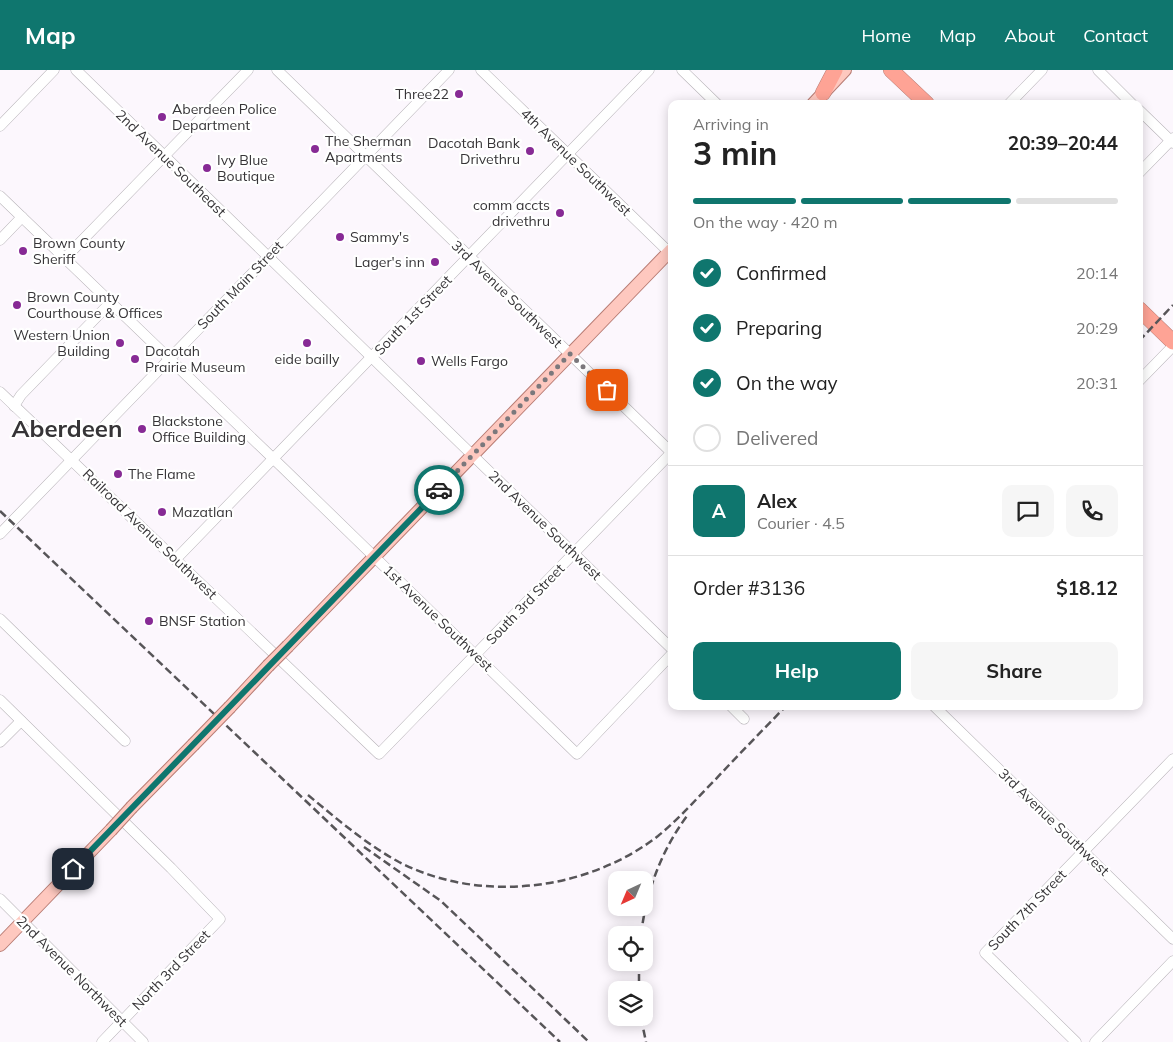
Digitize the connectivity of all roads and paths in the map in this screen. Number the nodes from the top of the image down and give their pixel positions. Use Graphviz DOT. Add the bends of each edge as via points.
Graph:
graph roads {
  1 [pos="54,70"];
  2 [pos="76,70"];
  3 [pos="248,70"];
  4 [pos="277,70"];
  5 [pos="449,70"];
  6 [pos="481,70"];
  7 [pos="649,70"];
  8 [pos="682,70"];
  9 [pos="835,70"];
  10 [pos="845,70"];
  11 [pos="892,70"];
  12 [pos="1042,70"];
  13 [pos="1098,70"];
  14 [pos="818,98"];
  15 [pos="712,100"];
  16 [pos="923,100"];
  17 [pos="1013,100"];
  18 [pos="1128,100"];
  19 [pos="1143,114"];
  20 [pos="0,126"];
  21 [pos="1172,141"];
  22 [pos="567,154"];
  23 [pos="366,156"];
  24 [pos="164,157"];
  25 [pos="1143,169"];
  26 [pos="0,196"];
  27 [pos="22,217"];
  28 [pos="0,240"];
  29 [pos="668,249"];
  30 [pos="668,255"];
  31 [pos="469,256"];
  32 [pos="268,257"];
  33 [pos="65,258"];
  34 [pos="110,302"];
  35 [pos="1143,313"];
  36 [pos="1173,344"];
  37 [pos="570,354"];
  38 [pos="372,357"];
  39 [pos="170,358"];
  40 [pos="1143,378"];
  41 [pos="0,392"];
  42 [pos="14,406"];
  43 [pos="668,449"];
  44 [pos="668,455"];
  45 [pos="473,456"];
  46 [pos="273,458"];
  47 [pos="72,460"];
  48 [pos="0,534"];
  49 [pos="574,554"];
  50 [pos="374,556"];
  51 [pos="176,559"];
  52 [pos="0,619"];
  53 [pos="668,645"];
  54 [pos="476,655"];
  55 [pos="668,658"];
  56 [pos="0,700"];
  57 [pos="735,710"];
  58 [pos="938,710"];
  59 [pos="744,719"];
  60 [pos="21,721"];
  61 [pos="125,741"];
  62 [pos="0,742"];
  63 [pos="379,754"];
  64 [pos="1173,759"];
  65 [pos="1083,851"];
  66 [pos="0,899"];
  67 [pos="23,922"];
  68 [pos="1173,939"];
  69 [pos="0,945"];
  70 [pos="1173,961"];
  71 [pos="122,1021"];
  72 [pos="102,1042"];
  73 [pos="143,1042"];
  74 [pos="1076,1042"];
  75 [pos="1095,1042"];
  1 -- 20 [label="street"];
  2 -- 24 [label="street, 2nd Avenue Southeast"];
  3 -- 24 [label="street"];
  4 -- 23 [label="street, 3rd Avenue Southwest"];
  5 -- 23 [label="street, South Main Street"];
  6 -- 22 [label="street, 4th Avenue Southwest"];
  7 -- 22 [label="street, South 1st Street"];
  8 -- 15 [label="street"];
  9 -- 14 [label="highway"];
  10 -- 14 [label="main road"];
  11 -- 16 [label="highway"];
  12 -- 17 [label="street"];
  13 -- 18 [label="street"];
  19 -- 21 [label="street"];
  21 -- 25 [label="street"];
  22 -- 29 [label="street, 4th Avenue Southwest"];
  22 -- 31 [label="street, South 1st Street"];
  23 -- 31 [label="street, 3rd Avenue Southwest"];
  23 -- 32 [label="street, South Main Street"];
  24 -- 32 [label="street, 2nd Avenue Southeast"];
  24 -- 33 [label="street"];
  26 -- 27 [label="street, 1st Avenue Southwest"];
  27 -- 28 [label="street"];
  27 -- 33 [label="street, 1st Avenue Southwest"];
  30 -- 37 [label="main road"];
  31 -- 37 [label="street, 3rd Avenue Southwest"];
  31 -- 38 [label="street, South 1st Street"];
  32 -- 38 [label="street, 2nd Avenue Southwest"];
  32 -- 39 [label="street, South Main Street"];
  33 -- 34 [label="street, 1st Avenue Southwest"];
  34 -- 39 [label="street, 1st Avenue Southwest"];
  34 -- 42 [label="street"];
  35 -- 36 [label="highway"];
  36 -- 40 [label="street"];
  37 -- 43 [label="street, 3rd Avenue Southwest"];
  37 -- 45 [label="main road"];
  38 -- 45 [label="street, 2nd Avenue Southwest"];
  38 -- 46 [label="street, South 1st Street"];
  39 -- 46 [label="street, 1st Avenue Southwest"];
  39 -- 47 [label="street, South Main Street"];
  41 -- 42 [label="street, Railroad Avenue Southwest"];
  42 -- 47 [label="street, Railroad Avenue Southwest"];
  44 -- 49 [label="street, South 3rd Street"];
  45 -- 49 [label="street, 2nd Avenue Southwest"];
  45 -- 50 [label="main road"];
  46 -- 50 [label="street, 1st Avenue Southwest"];
  46 -- 51 [label="street, South 1st Street"];
  47 -- 48 [label="street, South Main Street"];
  47 -- 51 [label="street, Railroad Avenue Southwest"];
  49 -- 53 [label="street, 2nd Avenue Southwest"];
  49 -- 54 [label="street, South 3rd Street"];
  50 -- 54 [label="street, 1st Avenue Southwest"];
  50 -- 67 [label="main road, bridge"];
  51 -- 63 [label="street, Railroad Avenue Southwest"];
  52 -- 61 [label="street"];
  54 -- 55 [label="street, 1st Avenue Southwest" via="577,754"];
  54 -- 63 [label="street, South 3rd Street"];
  56 -- 60 [label="street"];
  57 -- 59 [label="street"];
  58 -- 65 [label="street, 3rd Avenue Southwest"];
  60 -- 62 [label="street"];
  60 -- 71 [label="street, North 3rd Street" via="220,919"];
  64 -- 65 [label="street, South 7th Street"];
  65 -- 68 [label="street, 3rd Avenue Southwest"];
  65 -- 74 [label="street, South 7th Street" via="986,954"];
  66 -- 67 [label="street, 2nd Avenue Northwest"];
  67 -- 69 [label="main road"];
  67 -- 71 [label="street, 2nd Avenue Northwest"];
  70 -- 75 [label="street"];
  71 -- 72 [label="street, North 3rd Street"];
  71 -- 73 [label="street, 2nd Avenue Northwest"];
}
